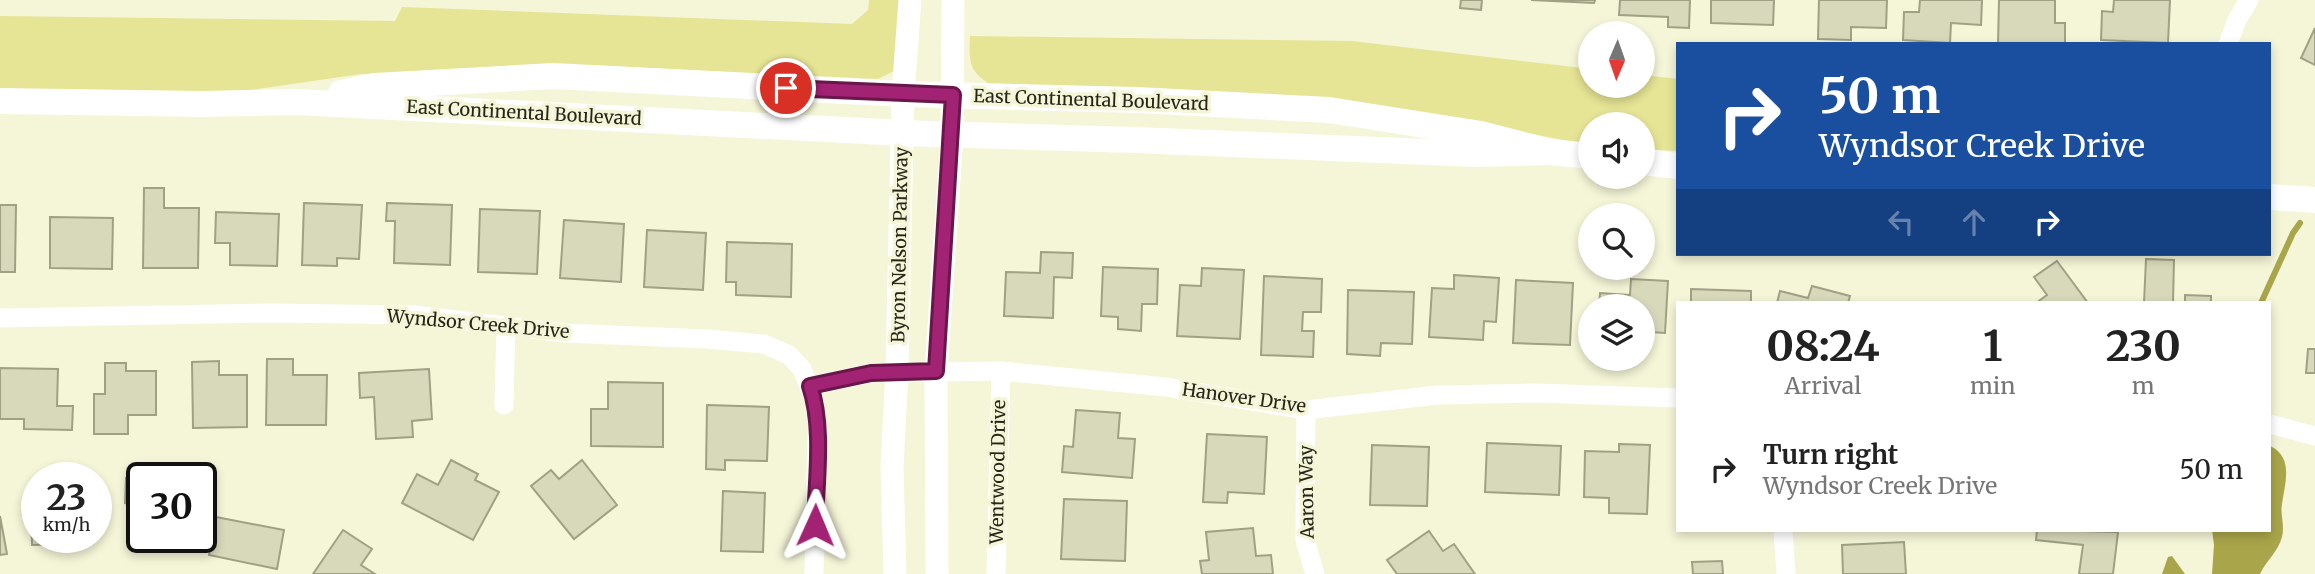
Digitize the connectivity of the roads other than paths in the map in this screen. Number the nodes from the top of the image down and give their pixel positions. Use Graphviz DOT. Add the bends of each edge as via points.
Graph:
graph roads {
  1 [pos="910,0"];
  2 [pos="953,0"];
  3 [pos="2249,0"];
  4 [pos="2229,42"];
  5 [pos="903,94"];
  6 [pos="953,95"];
  7 [pos="0,101"];
  8 [pos="295,102"];
  9 [pos="903,134"];
  10 [pos="952,135"];
  11 [pos="1550,152"];
  12 [pos="1578,155"];
  13 [pos="1655,163"];
  14 [pos="1676,166"];
  15 [pos="2271,197"];
  16 [pos="2315,200"];
  17 [pos="0,318"];
  18 [pos="506,326"];
  19 [pos="897,371"];
  20 [pos="936,371"];
  21 [pos="1001,371"];
  22 [pos="810,386"];
  23 [pos="1676,398"];
  24 [pos="505,405"];
  25 [pos="1306,410"];
  26 [pos="2271,424"];
  27 [pos="2315,436"];
  28 [pos="1783,532"];
  29 [pos="814,574"];
  30 [pos="895,574"];
  31 [pos="937,574"];
  32 [pos="996,574"];
  33 [pos="1315,574"];
  34 [pos="1786,574"];
  1 -- 5 [label="street, Byron Nelson Parkway"];
  2 -- 6 [label="street"];
  3 -- 4 [label="street"];
  5 -- 6 [label="main road, East Continental Boulevard"];
  5 -- 8 [label="main road, East Continental Boulevard" via="553,76 375,86"];
  5 -- 9 [label="street, Byron Nelson Parkway"];
  6 -- 10 [label="street"];
  6 -- 11 [label="main road, East Continental Boulevard" via="1329,110 1481,134"];
  7 -- 8 [label="main road, East Continental Boulevard"];
  8 -- 9 [label="main road, East Continental Boulevard"];
  9 -- 10 [label="main road, East Continental Boulevard"];
  9 -- 19 [label="street, Byron Nelson Parkway"];
  10 -- 11 [label="main road, East Continental Boulevard" via="1476,154"];
  10 -- 20 [label="street"];
  11 -- 12 [label="main road, East Continental Boulevard"];
  13 -- 14 [label="main road"];
  15 -- 16 [label="main road"];
  17 -- 18 [label="street, Wyndsor Creek Drive" via="286,313 415,316"];
  18 -- 22 [label="street, Wyndsor Creek Drive" via="765,344 789,355"];
  18 -- 24 [label="street"];
  19 -- 20 [label="street"];
  19 -- 22 [label="street"];
  19 -- 30 [label="street, Byron Nelson Parkway" via="892,467"];
  20 -- 21 [label="street, Hanover Drive"];
  20 -- 31 [label="street"];
  21 -- 25 [label="street, Hanover Drive" via="1166,387"];
  21 -- 32 [label="street, Wentwood Drive"];
  22 -- 29 [label="street" via="817,427"];
  23 -- 25 [label="street, Hanover Drive" via="1438,395"];
  25 -- 33 [label="street, Aaron Way" via="1305,540"];
  26 -- 27 [label="street"];
  28 -- 34 [label="street"];
}
